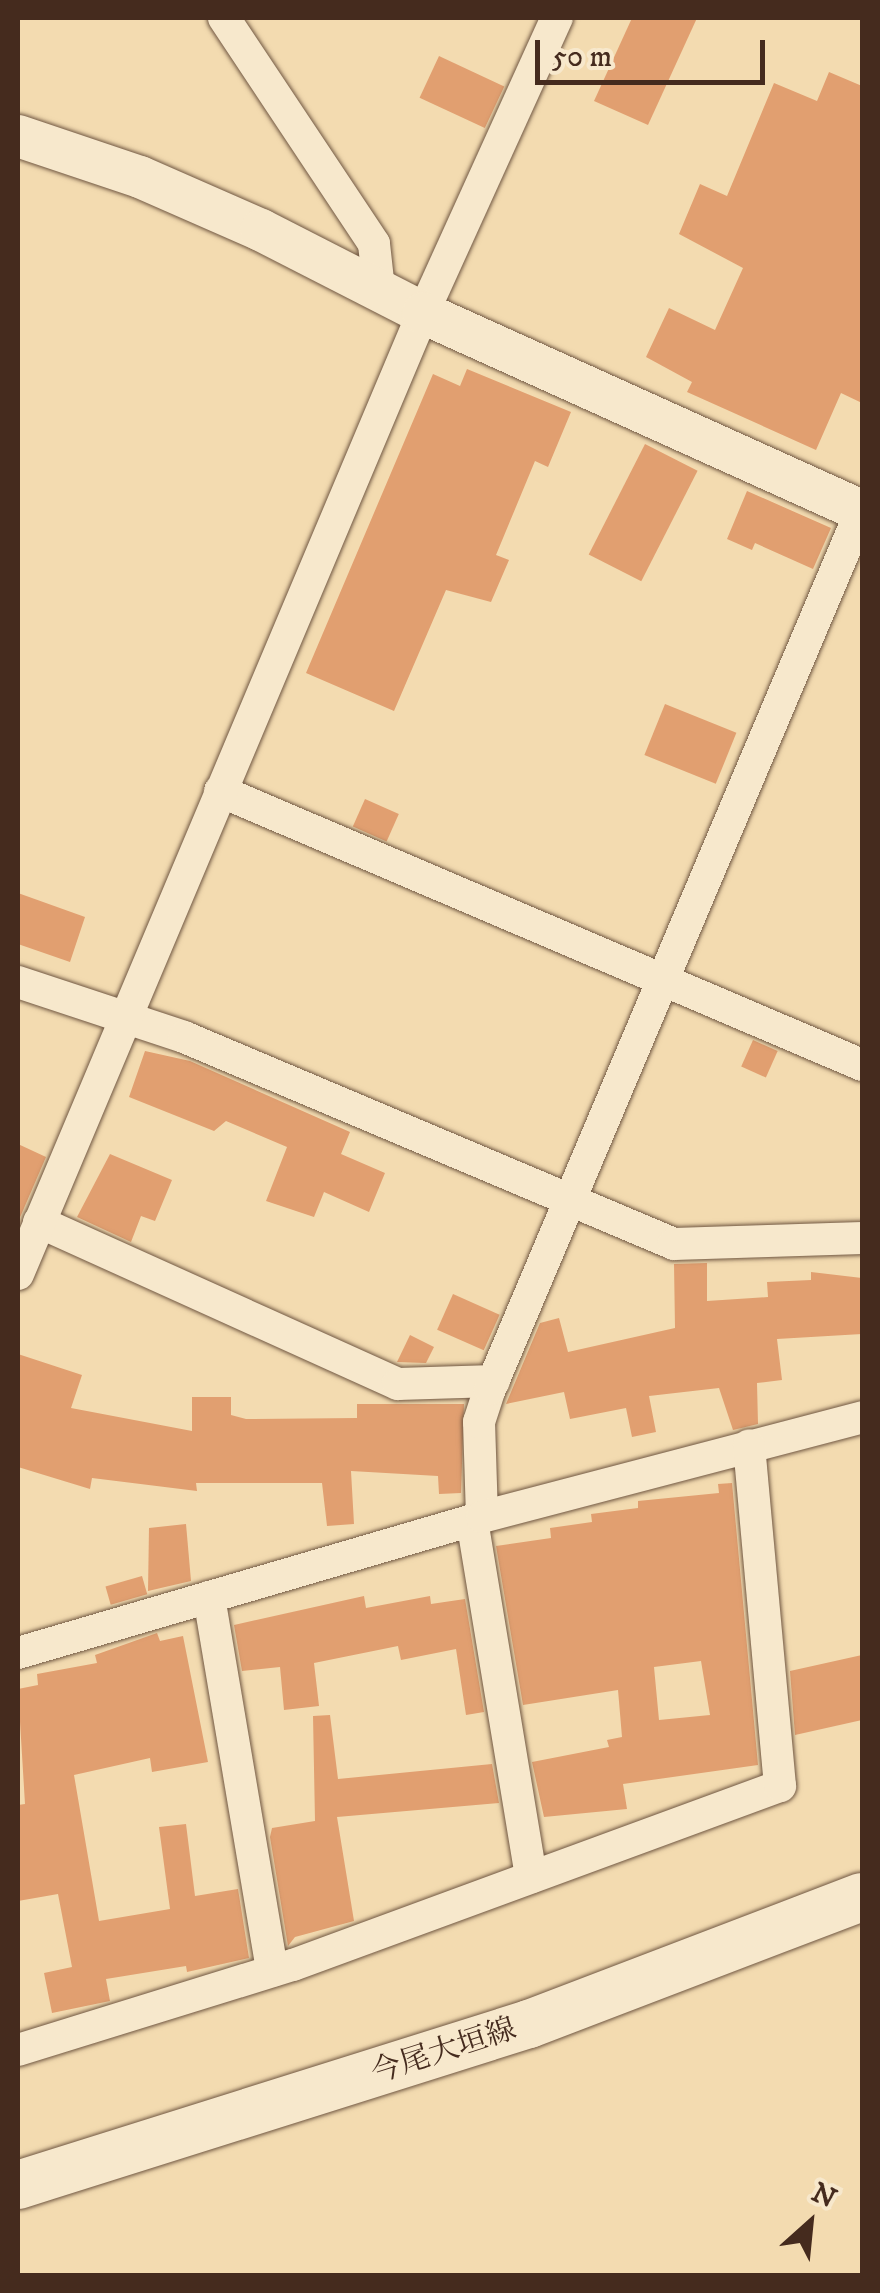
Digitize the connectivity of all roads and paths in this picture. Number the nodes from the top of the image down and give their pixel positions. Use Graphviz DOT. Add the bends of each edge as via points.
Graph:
graph roads {
  1 [pos="224,18"];
  2 [pos="557,18"];
  3 [pos="18,136"];
  4 [pos="380,289"];
  5 [pos="423,313"];
  6 [pos="861,511"];
  7 [pos="220,791"];
  8 [pos="662,979"];
  9 [pos="18,982"];
  10 [pos="125,1018"];
  11 [pos="862,1065"];
  12 [pos="572,1199"];
  13 [pos="39,1222"];
  14 [pos="862,1238"];
  15 [pos="18,1274"];
  16 [pos="494,1380"];
  17 [pos="862,1417"];
  18 [pos="749,1445"];
  19 [pos="477,1519"];
  20 [pos="209,1597"];
  21 [pos="18,1652"];
  22 [pos="531,1878"];
  23 [pos="862,1897"];
  24 [pos="272,1970"];
  25 [pos="18,2050"];
  26 [pos="18,2184"];
  1 -- 4 [label="street" via="374,244"];
  2 -- 5 [label="street"];
  3 -- 4 [label="street" via="140,177"];
  4 -- 5 [label="street"];
  5 -- 6 [label="street"];
  5 -- 7 [label="street"];
  6 -- 8 [label="street"];
  7 -- 8 [label="street"];
  7 -- 10 [label="street"];
  8 -- 11 [label="street"];
  8 -- 12 [label="street"];
  9 -- 10 [label="street"];
  10 -- 12 [label="street" via="184,1036"];
  10 -- 13 [label="street"];
  12 -- 14 [label="street" via="674,1244"];
  12 -- 16 [label="street"];
  13 -- 15 [label="street"];
  13 -- 16 [label="street" via="398,1384"];
  16 -- 19 [label="street" via="479,1422"];
  17 -- 18 [label="street"];
  18 -- 19 [label="street"];
  18 -- 22 [label="street" via="780,1786"];
  19 -- 20 [label="street"];
  19 -- 22 [label="street"];
  20 -- 21 [label="street"];
  20 -- 24 [label="street"];
  22 -- 24 [label="street"];
  23 -- 26 [label="main road, 今尾大垣線" via="529,2024"];
  24 -- 25 [label="street"];
}
